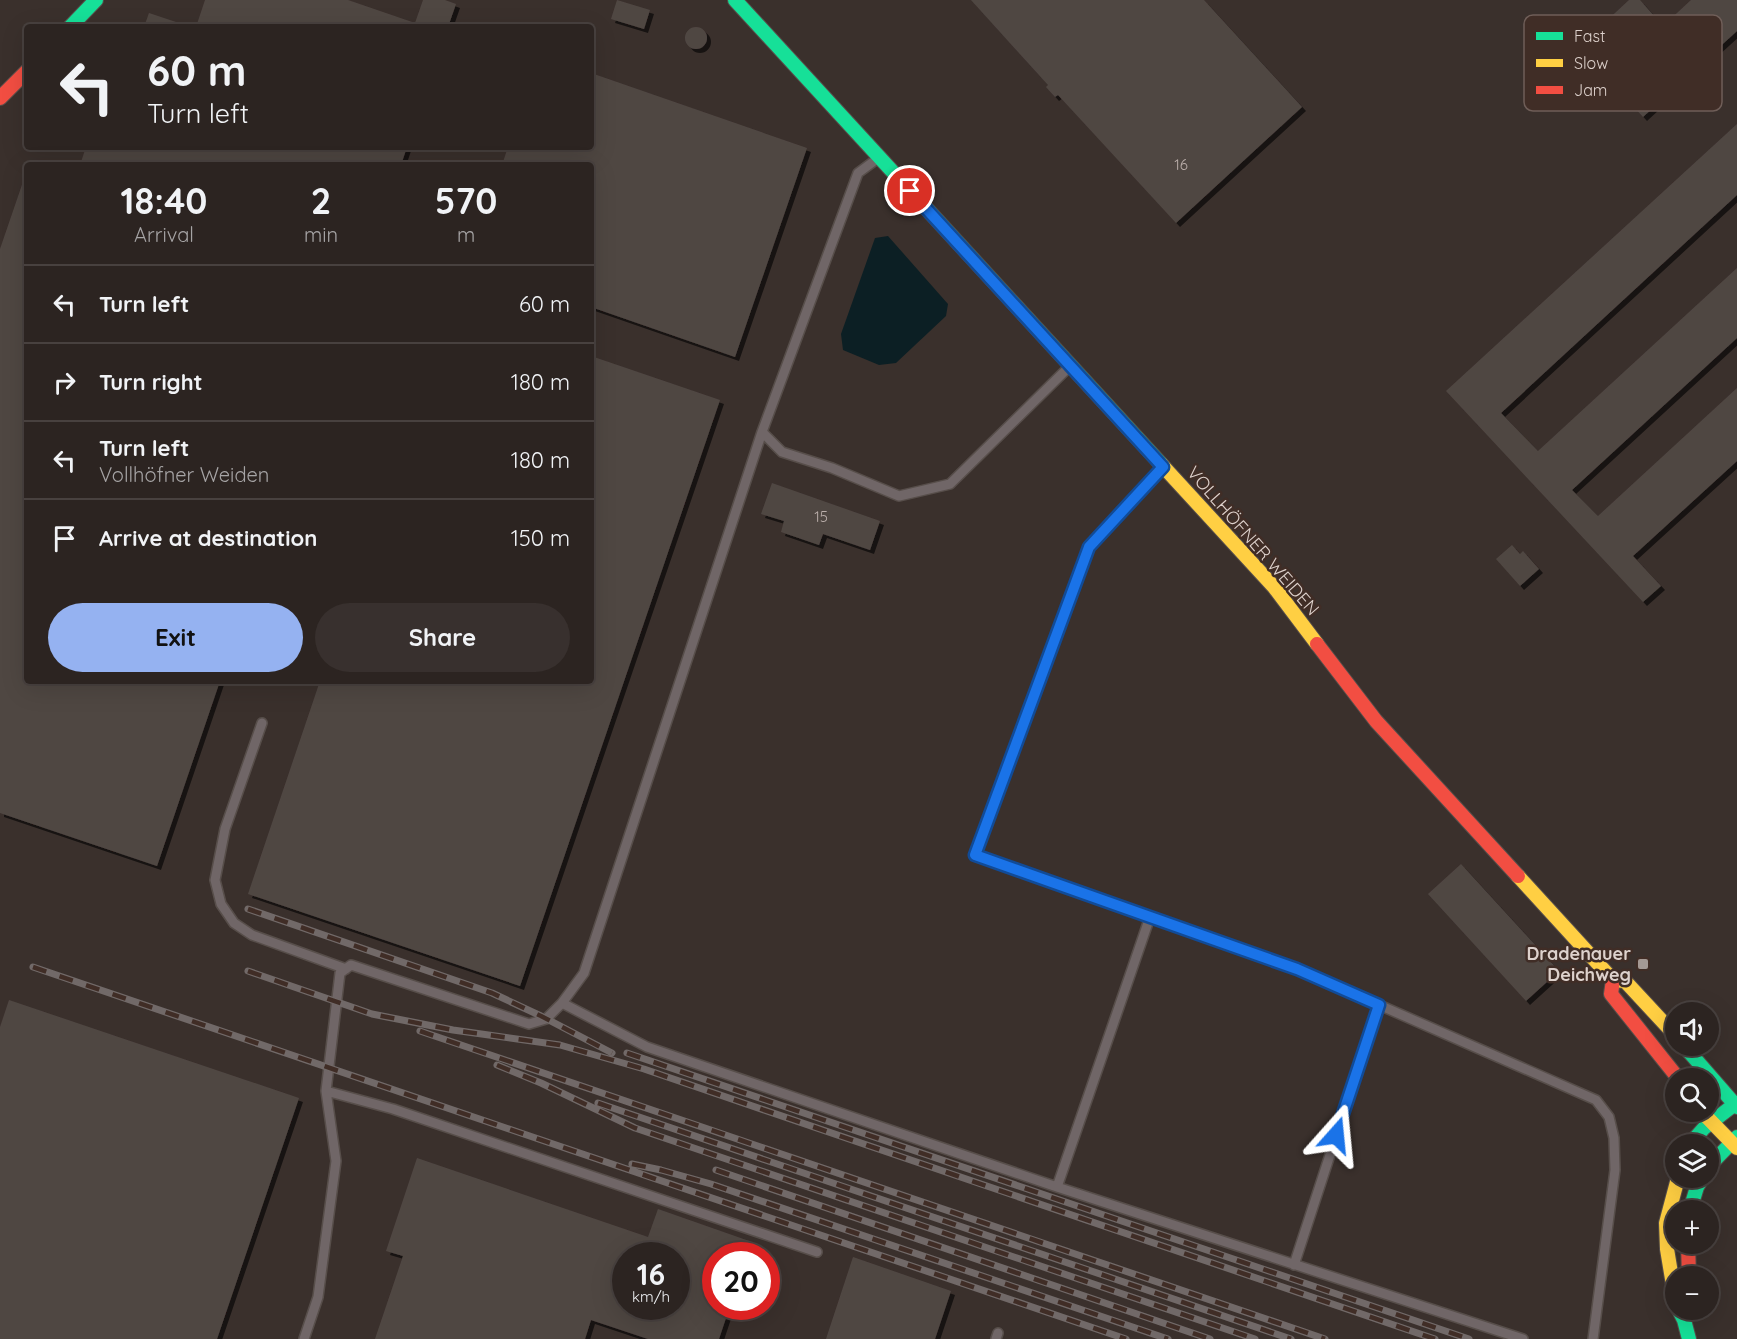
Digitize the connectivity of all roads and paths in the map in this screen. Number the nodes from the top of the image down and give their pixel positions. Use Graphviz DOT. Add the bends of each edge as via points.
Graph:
graph roads {
  1 [pos="96,0"];
  2 [pos="735,0"];
  3 [pos="73,24"];
  4 [pos="24,74"];
  5 [pos="0,98"];
  6 [pos="879,158"];
  7 [pos="1070,366"];
  8 [pos="762,432"];
  9 [pos="1163,467"];
  10 [pos="262,723"];
  11 [pos="1150,917"];
  12 [pos="346,969"];
  13 [pos="1613,980"];
  14 [pos="562,1003"];
  15 [pos="1379,1005"];
  16 [pos="1665,1024"];
  17 [pos="1693,1056"];
  18 [pos="1670,1068"];
  19 [pos="326,1091"];
  20 [pos="1736,1105"];
  21 [pos="1711,1123"];
  22 [pos="1699,1134"];
  23 [pos="1735,1142"];
  24 [pos="1719,1157"];
  25 [pos="1057,1187"];
  26 [pos="1675,1188"];
  27 [pos="817,1252"];
  28 [pos="1294,1264"];
  29 [pos="1670,1266"];
  30 [pos="1685,1320"];
  31 [pos="304,1339"];
  32 [pos="1523,1339"];
  33 [pos="1593,1339"];
  34 [pos="1689,1339"];
  1 -- 3 [label="main road"];
  2 -- 6 [label="main road, VOLLHÖFNER WEIDEN"];
  4 -- 5 [label="main road"];
  6 -- 7 [label="main road, VOLLHÖFNER WEIDEN"];
  6 -- 8 [label="lane" via="858,173"];
  7 -- 8 [label="lane" via="950,484 899,496 782,452"];
  7 -- 9 [label="main road, VOLLHÖFNER WEIDEN"];
  8 -- 14 [label="lane" via="584,973"];
  9 -- 11 [label="lane" via="1089,547 975,855"];
  9 -- 13 [label="main road, VOLLHÖFNER WEIDEN" via="1274,587 1376,721"];
  10 -- 12 [label="lane" via="225,829 215,880 221,904 234,923 252,935"];
  11 -- 15 [label="lane" via="1297,969"];
  11 -- 25 [label="lane"];
  12 -- 14 [label="lane" via="351,965 529,1024 546,1019"];
  12 -- 19 [label="lane" via="340,973"];
  13 -- 16 [label="main road, VOLLHÖFNER WEIDEN" via="1625,981"];
  13 -- 18 [label="main road, VOLLHÖFNER WEIDEN" via="1611,994"];
  14 -- 25 [label="lane" via="647,1047"];
  15 -- 28 [label="lane"];
  15 -- 33 [label="lane" via="1596,1100 1610,1116 1615,1170"];
  17 -- 20 [label="main road"];
  19 -- 27 [label="lane" via="393,1109"];
  19 -- 31 [label="lane" via="336,1161 318,1298"];
  20 -- 21 [label="main road"];
  21 -- 22 [label="main road"];
  21 -- 23 [label="main road"];
  23 -- 24 [label="main road"];
  25 -- 28 [label="lane"];
  26 -- 29 [label="main road" via="1666,1223"];
  28 -- 32 [label="lane"];
  30 -- 34 [label="main road"];
}
